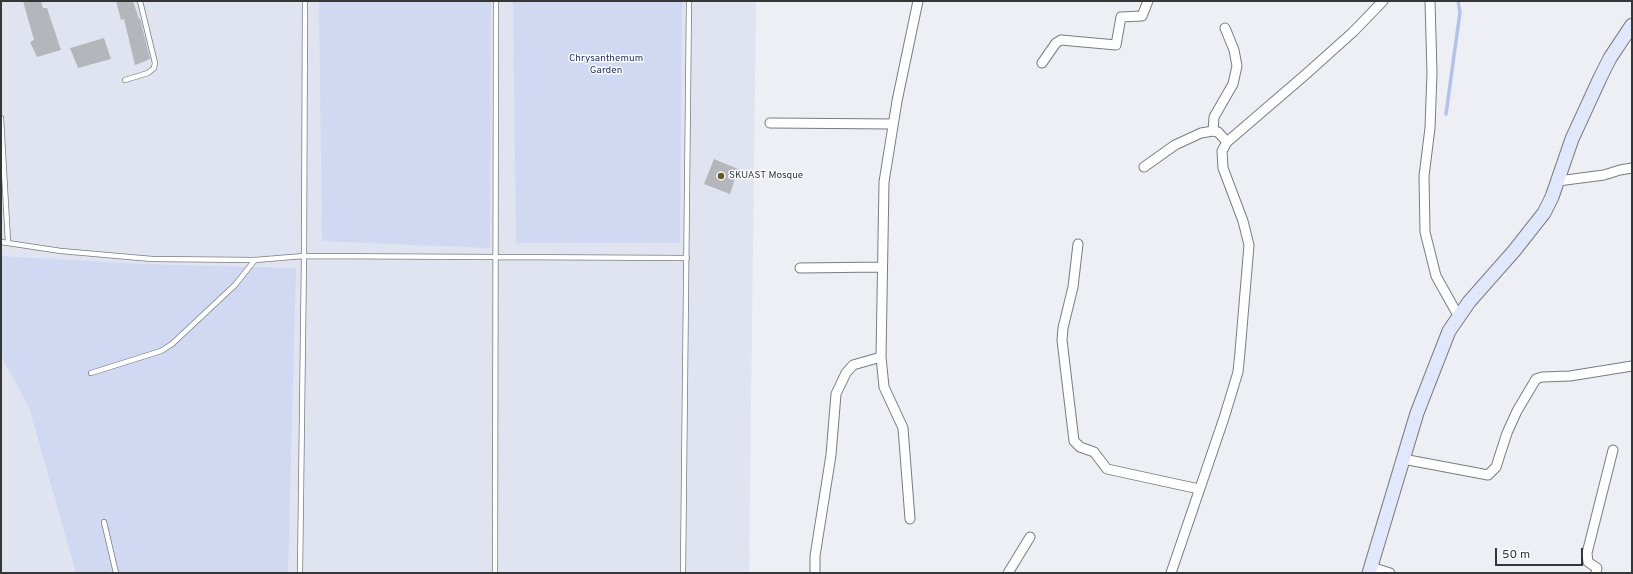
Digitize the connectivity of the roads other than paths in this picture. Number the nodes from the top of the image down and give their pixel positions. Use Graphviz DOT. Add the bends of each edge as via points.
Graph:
graph roads {
  1 [pos="140,1"];
  2 [pos="305,1"];
  3 [pos="496,1"];
  4 [pos="689,1"];
  5 [pos="918,1"];
  6 [pos="1148,1"];
  7 [pos="1383,1"];
  8 [pos="1430,1"];
  9 [pos="1632,25"];
  10 [pos="1225,28"];
  11 [pos="1042,63"];
  12 [pos="125,80"];
  13 [pos="1,118"];
  14 [pos="770,123"];
  15 [pos="892,124"];
  16 [pos="1213,131"];
  17 [pos="1227,142"];
  18 [pos="1144,167"];
  19 [pos="1632,168"];
  20 [pos="1558,181"];
  21 [pos="1,242"];
  22 [pos="8,242"];
  23 [pos="1078,244"];
  24 [pos="304,256"];
  25 [pos="496,257"];
  26 [pos="687,258"];
  27 [pos="255,260"];
  28 [pos="882,267"];
  29 [pos="800,268"];
  30 [pos="1459,317"];
  31 [pos="881,357"];
  32 [pos="1632,366"];
  33 [pos="91,373"];
  34 [pos="1613,450"];
  35 [pos="1403,459"];
  36 [pos="1199,489"];
  37 [pos="910,519"];
  38 [pos="104,522"];
  39 [pos="1030,537"];
  40 [pos="1370,570"];
  41 [pos="116,573"];
  42 [pos="300,573"];
  43 [pos="495,573"];
  44 [pos="683,573"];
  45 [pos="815,573"];
  46 [pos="1008,573"];
  47 [pos="1171,573"];
  48 [pos="1390,573"];
  49 [pos="1596,573"];
  1 -- 12 [label="lane" via="154,68 148,73"];
  2 -- 24 [label="lane"];
  3 -- 25 [label="lane"];
  4 -- 26 [label="lane"];
  5 -- 15 [label="street"];
  6 -- 11 [label="street" via="1142,16 1120,19 1116,45 1061,40"];
  7 -- 17 [label="street" via="1353,32"];
  8 -- 30 [label="street" via="1432,73 1430,128 1424,176 1425,232 1436,276"];
  9 -- 20 [label="main road" via="1600,78 1572,139"];
  10 -- 16 [label="street" via="1237,66 1233,84 1214,116"];
  13 -- 22 [label="lane"];
  14 -- 15 [label="street"];
  15 -- 28 [label="street" via="884,182"];
  16 -- 17 [label="street" via="1221,134"];
  16 -- 18 [label="street" via="1201,133 1175,145"];
  17 -- 36 [label="street" via="1222,151 1223,168 1245,228 1248,269 1238,372"];
  19 -- 20 [label="street"];
  20 -- 30 [label="main road" via="1544,213"];
  21 -- 22 [label="lane"];
  22 -- 27 [label="lane" via="60,251 152,259"];
  23 -- 36 [label="street" via="1073,287 1062,340 1074,441 1080,447 1094,452 1107,469"];
  24 -- 25 [label="lane"];
  24 -- 27 [label="lane"];
  24 -- 42 [label="lane"];
  25 -- 26 [label="lane"];
  25 -- 43 [label="lane"];
  26 -- 44 [label="lane"];
  27 -- 33 [label="lane" via="236,285 172,344"];
  28 -- 29 [label="street"];
  28 -- 31 [label="street"];
  30 -- 35 [label="main road" via="1440,351"];
  31 -- 37 [label="street" via="884,387 903,428"];
  31 -- 45 [label="street" via="853,364 836,394 831,455 815,556"];
  32 -- 35 [label="street" via="1570,376 1542,377 1536,380 1517,411 1496,467 1488,475"];
  34 -- 49 [label="street" via="1586,557 1588,562 1597,568"];
  35 -- 40 [label="main road"];
  36 -- 47 [label="street"];
  38 -- 41 [label="lane"];
  39 -- 46 [label="street"];
  40 -- 48 [label="street"];
}
